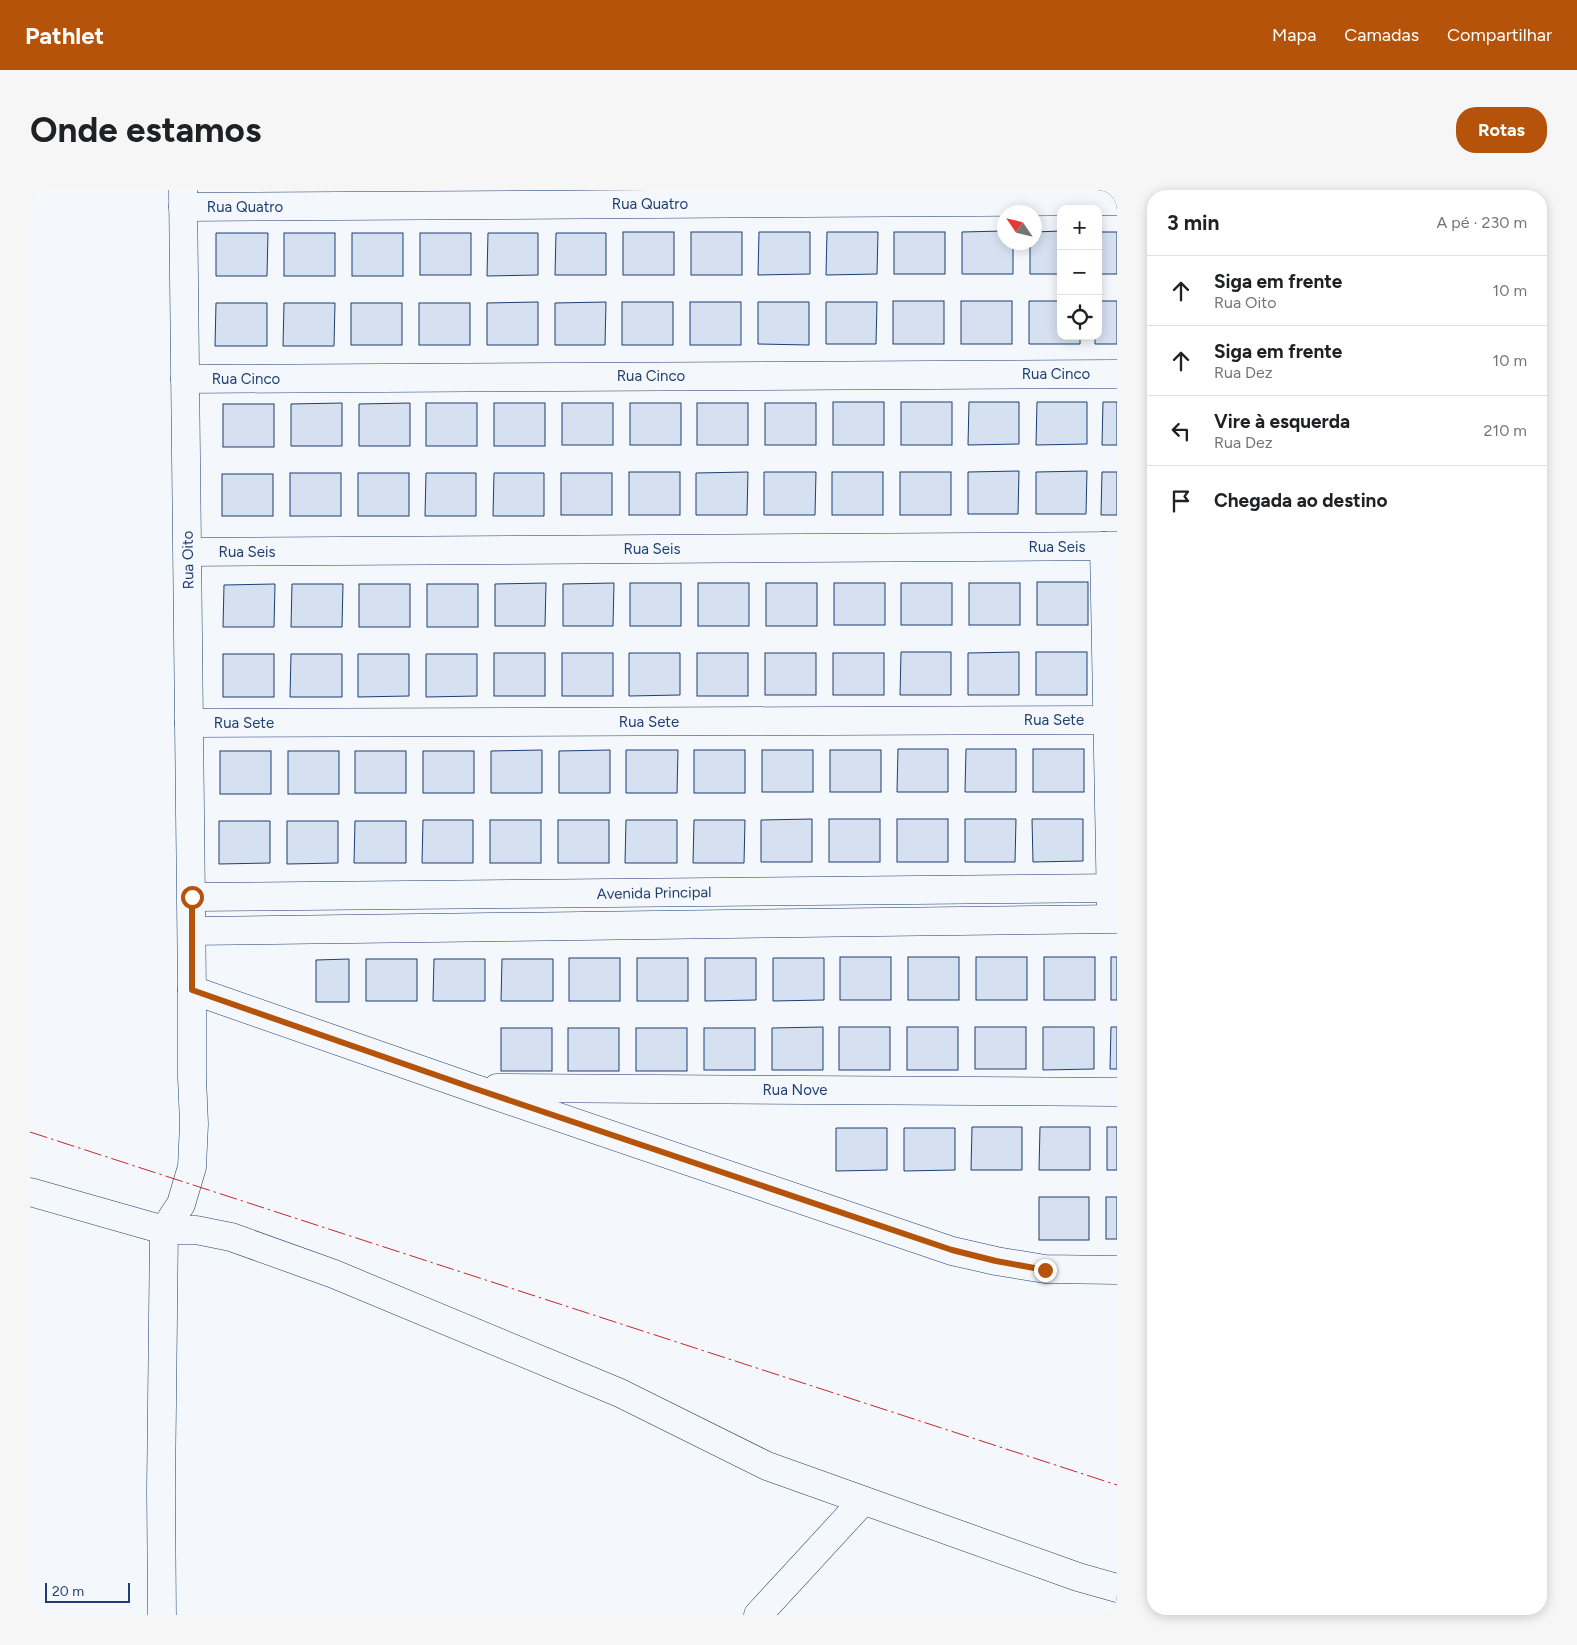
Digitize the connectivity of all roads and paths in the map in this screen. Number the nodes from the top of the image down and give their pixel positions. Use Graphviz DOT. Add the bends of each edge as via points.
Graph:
graph roads {
  1 [pos="183,199"];
  2 [pos="1117,201"];
  3 [pos="1117,374"];
  4 [pos="186,379"];
  5 [pos="1111,546"];
  6 [pos="188,552"];
  7 [pos="1108,720"];
  8 [pos="189,723"];
  9 [pos="1114,888"];
  10 [pos="192,897"];
  11 [pos="1114,919"];
  12 [pos="192,931"];
  13 [pos="192,990"];
  14 [pos="473,1088"];
  15 [pos="1117,1092"];
  16 [pos="30,1192"];
  17 [pos="164,1230"];
  18 [pos="1117,1270"];
  19 [pos="863,1501"];
  20 [pos="1117,1588"];
  21 [pos="162,1615"];
  22 [pos="758,1615"];
  1 -- 2 [label="street, Rua Quatro"];
  1 -- 4 [label="street, Rua Oito"];
  3 -- 4 [label="street, Rua Cinco"];
  4 -- 6 [label="street, Rua Oito"];
  5 -- 6 [label="street, Rua Seis"];
  5 -- 7 [label="street"];
  6 -- 8 [label="street, Rua Oito"];
  7 -- 8 [label="street, Rua Sete"];
  7 -- 9 [label="street"];
  8 -- 10 [label="street, Rua Oito"];
  9 -- 10 [label="street, Avenida Principal"];
  9 -- 11 [label="street"];
  10 -- 12 [label="street, Rua Oito"];
  11 -- 12 [label="street"];
  12 -- 13 [label="street, Rua Oito"];
  13 -- 14 [label="street"];
  13 -- 17 [label="street, Rua Oito" via="192,1167 181,1204"];
  14 -- 15 [label="street, Rua Nove"];
  14 -- 18 [label="street" via="952,1250 1045,1270"];
  16 -- 17 [label="street"];
  17 -- 19 [label="street" via="196,1230 231,1237 334,1274 620,1393 767,1466"];
  17 -- 21 [label="street"];
  19 -- 20 [label="street"];
  19 -- 22 [label="street"];
}
